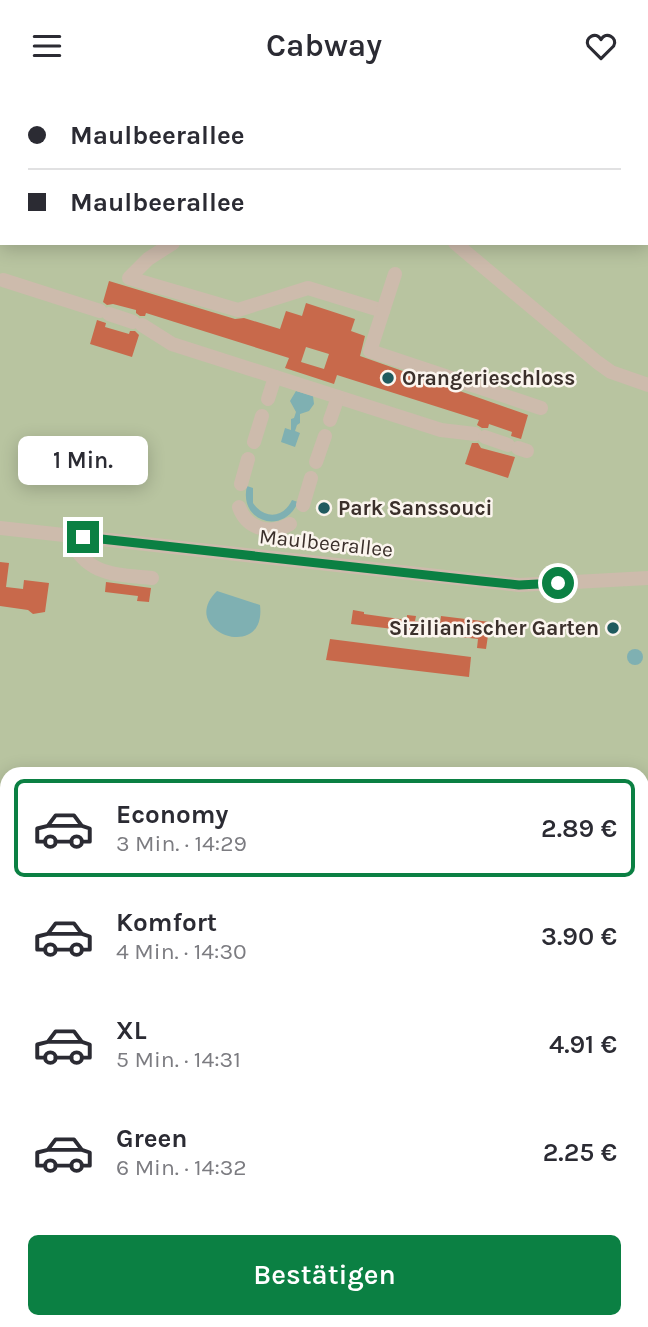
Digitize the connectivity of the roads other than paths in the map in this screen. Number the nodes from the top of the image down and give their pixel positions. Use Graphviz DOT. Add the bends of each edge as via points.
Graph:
graph roads {
  1 [pos="170,245"];
  2 [pos="457,245"];
  3 [pos="395,274"];
  4 [pos="3,280"];
  5 [pos="383,311"];
  6 [pos="275,377"];
  7 [pos="648,385"];
  8 [pos="338,397"];
  9 [pos="268,399"];
  10 [pos="541,408"];
  11 [pos="262,416"];
  12 [pos="330,420"];
  13 [pos="325,436"];
  14 [pos="254,442"];
  15 [pos="517,448"];
  16 [pos="248,459"];
  17 [pos="316,462"];
  18 [pos="311,478"];
  19 [pos="241,484"];
  20 [pos="303,505"];
  21 [pos="253,524"];
  22 [pos="0,528"];
  23 [pos="289,528"];
  24 [pos="68,535"];
  25 [pos="152,578"];
  26 [pos="648,578"];
  1 -- 5 [label="street" via="129,278 238,310 309,288"];
  2 -- 7 [label="street" via="597,362"];
  3 -- 5 [label="street"];
  4 -- 6 [label="street" via="138,323 172,344"];
  5 -- 10 [label="street" via="370,351"];
  6 -- 8 [label="street" via="306,381"];
  6 -- 9 [label="street"];
  8 -- 12 [label="street"];
  8 -- 15 [label="street"];
  11 -- 14 [label="street"];
  13 -- 17 [label="street"];
  16 -- 19 [label="street"];
  18 -- 20 [label="street"];
  21 -- 23 [label="street"];
  22 -- 24 [label="street, Maulbeerallee"];
  24 -- 25 [label="street" via="92,567 110,574"];
  24 -- 26 [label="street, Maulbeerallee" via="519,585"];
}
